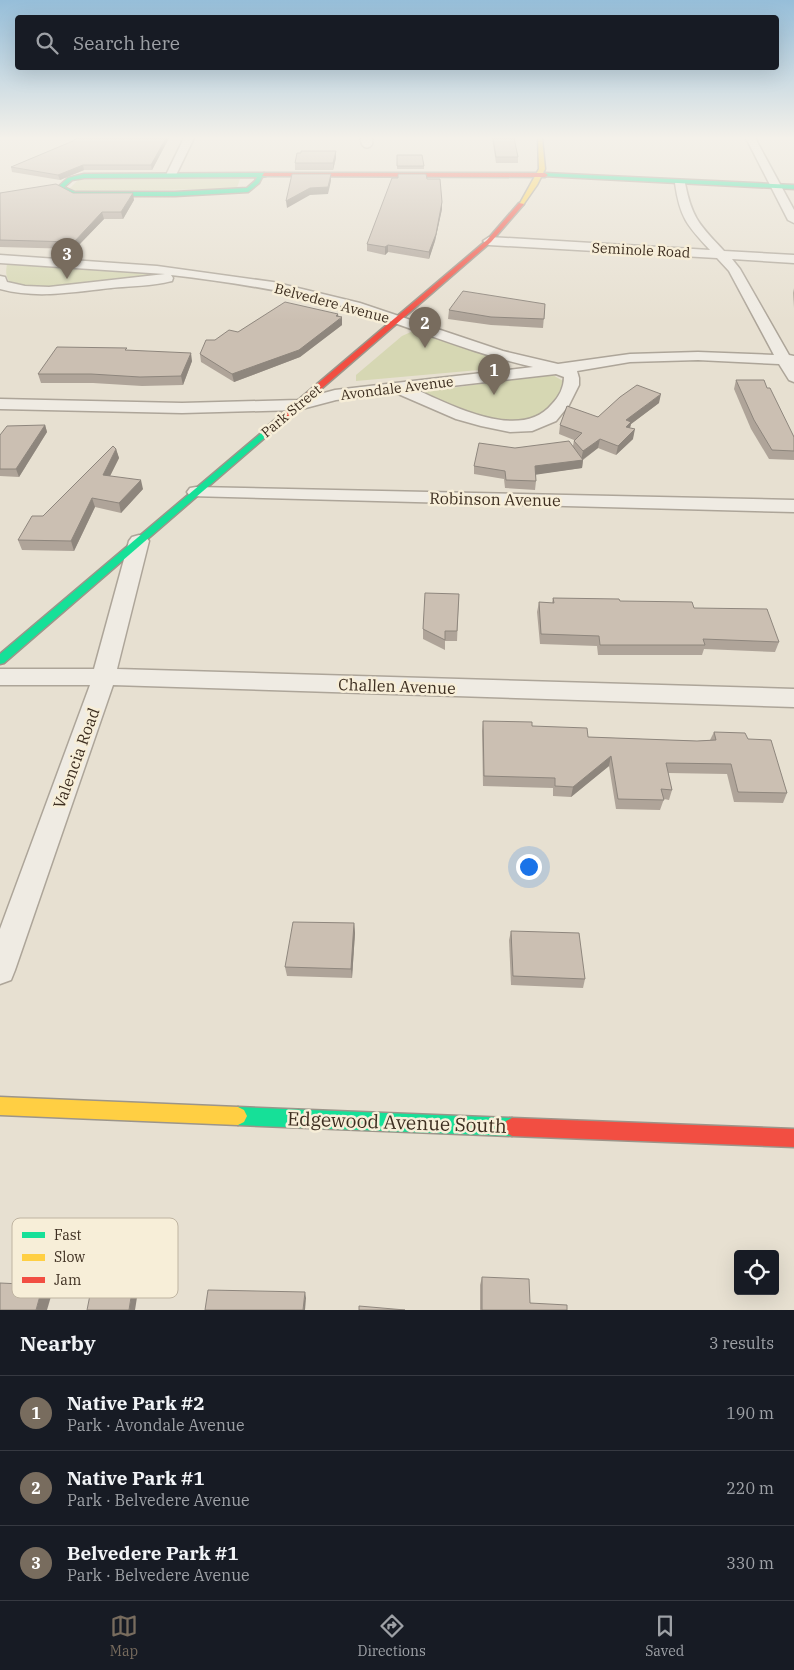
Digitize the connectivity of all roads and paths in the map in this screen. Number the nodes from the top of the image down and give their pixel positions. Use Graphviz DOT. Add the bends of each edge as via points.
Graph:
graph roads {
  1 [pos="524,199"];
  2 [pos="683,199"];
  3 [pos="782,199"];
  4 [pos="794,220"];
  5 [pos="489,241"];
  6 [pos="721,255"];
  7 [pos="0,259"];
  8 [pos="794,259"];
  9 [pos="190,273"];
  10 [pos="0,280"];
  11 [pos="398,321"];
  12 [pos="789,360"];
  13 [pos="559,369"];
  14 [pos="794,377"];
  15 [pos="401,389"];
  16 [pos="0,404"];
  17 [pos="298,405"];
  18 [pos="196,492"];
  19 [pos="794,506"];
  20 [pos="139,541"];
  21 [pos="0,660"];
  22 [pos="0,677"];
  23 [pos="104,677"];
  24 [pos="794,698"];
  25 [pos="0,970"];
  26 [pos="0,1106"];
  27 [pos="794,1138"];
  1 -- 5 [label="street, Park Street"];
  2 -- 6 [label="street" via="691,222"];
  3 -- 4 [label="street"];
  5 -- 6 [label="street, Seminole Road"];
  5 -- 11 [label="street, Park Street"];
  6 -- 8 [label="street, Seminole Road"];
  6 -- 12 [label="street" via="734,269"];
  7 -- 9 [label="street, Belvedere Avenue" via="137,266"];
  9 -- 10 [label="street, Belvedere Avenue" via="165,279 32,291 2,285"];
  9 -- 11 [label="street, Belvedere Avenue" via="313,294"];
  11 -- 13 [label="street, Belvedere Avenue" via="491,352"];
  11 -- 17 [label="street, Park Street"];
  12 -- 13 [label="street, Avondale Avenue" via="657,356"];
  12 -- 14 [label="street"];
  13 -- 15 [label="street, Avondale Avenue"];
  13 -- 15 [label="street" via="571,374 573,383 558,413 545,422 522,428 474,419"];
  15 -- 17 [label="street, Avondale Avenue" via="335,396"];
  16 -- 17 [label="street, Avondale Avenue" via="182,408"];
  17 -- 18 [label="street, Park Street"];
  18 -- 19 [label="street, Robinson Avenue"];
  18 -- 20 [label="street, Park Street"];
  20 -- 21 [label="street, Park Street"];
  20 -- 23 [label="street, Valencia Road"];
  22 -- 23 [label="street, Challen Avenue"];
  23 -- 24 [label="street, Challen Avenue"];
  23 -- 25 [label="street, Valencia Road"];
  26 -- 27 [label="street, Edgewood Avenue South"];
}
